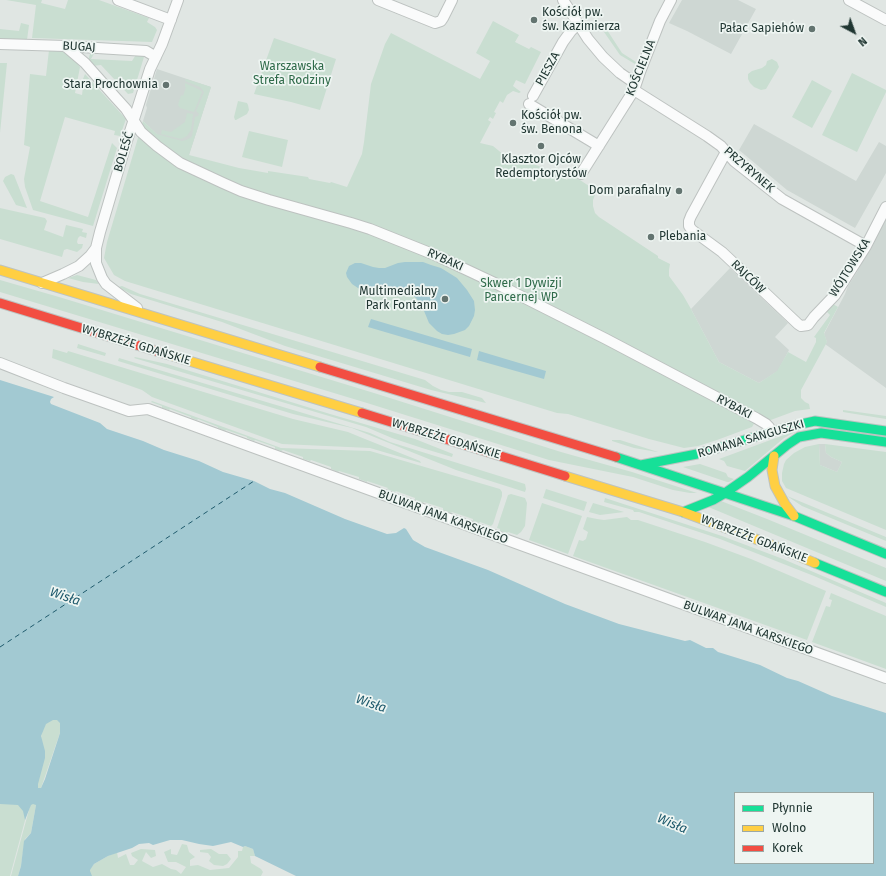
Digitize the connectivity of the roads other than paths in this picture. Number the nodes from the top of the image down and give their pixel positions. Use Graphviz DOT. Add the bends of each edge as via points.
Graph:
graph roads {
  1 [pos="118,0"];
  2 [pos="178,0"];
  3 [pos="378,0"];
  4 [pos="452,0"];
  5 [pos="563,0"];
  6 [pos="670,0"];
  7 [pos="849,0"];
  8 [pos="171,20"];
  9 [pos="886,20"];
  10 [pos="578,24"];
  11 [pos="0,44"];
  12 [pos="65,46"];
  13 [pos="156,57"];
  14 [pos="635,87"];
  15 [pos="134,121"];
  16 [pos="599,146"];
  17 [pos="726,152"];
  18 [pos="581,174"];
  19 [pos="886,207"];
  20 [pos="866,246"];
  21 [pos="96,248"];
  22 [pos="0,270"];
  23 [pos="42,283"];
  24 [pos="0,303"];
  25 [pos="144,313"];
  26 [pos="805,326"];
  27 [pos="0,363"];
  28 [pos="886,431"];
  29 [pos="771,432"];
  30 [pos="886,442"];
  31 [pos="774,456"];
  32 [pos="641,465"];
  33 [pos="726,493"];
  34 [pos="682,512"];
  35 [pos="794,516"];
  36 [pos="886,554"];
  37 [pos="886,592"];
  38 [pos="886,678"];
  1 -- 8 [label="street"];
  2 -- 8 [label="street, BOLEŚĆ"];
  3 -- 4 [label="street" via="435,23 443,18"];
  5 -- 10 [label="street, PRZYRYNEK"];
  6 -- 14 [label="street, KOŚCIELNA"];
  7 -- 9 [label="street"];
  8 -- 13 [label="street, BOLEŚĆ"];
  10 -- 14 [label="street, PRZYRYNEK" via="595,48"];
  10 -- 16 [label="street, PIESZA" via="563,42 531,100"];
  11 -- 12 [label="street, BUGAJ"];
  12 -- 13 [label="street, BUGAJ" via="146,52"];
  12 -- 15 [label="street, RYBAKI" via="85,63"];
  13 -- 15 [label="street, BOLEŚĆ"];
  14 -- 16 [label="street, KOŚCIELNA"];
  14 -- 17 [label="street, PRZYRYNEK"];
  15 -- 21 [label="street, BOLEŚĆ"];
  15 -- 29 [label="street, RYBAKI" via="141,132 162,151 195,171 248,193 370,229 441,258 620,346 756,418 766,424"];
  16 -- 18 [label="street, KOŚCIELNA"];
  17 -- 20 [label="street, PRZYRYNEK" via="782,199"];
  17 -- 26 [label="street, RAJCÓW" via="691,216 689,226 722,252 798,324"];
  19 -- 20 [label="street, WÓJTOWSKA"];
  20 -- 26 [label="street, WÓJTOWSKA" via="835,294"];
  21 -- 23 [label="street, BOLEŚĆ" via="79,266"];
  21 -- 25 [label="street, BOLEŚĆ" via="96,263 106,284"];
  22 -- 23 [label="main road"];
  23 -- 25 [label="main road"];
  24 -- 34 [label="main road, WYBRZEŻE GDAŃSKIE"];
  25 -- 32 [label="main road"];
  27 -- 38 [label="street, BULWAR JANA KARSKIEGO" via="129,411 148,409"];
  28 -- 29 [label="main road, ROMANA SANGUSZKI" via="815,421"];
  29 -- 32 [label="main road, ROMANA SANGUSZKI" via="697,454"];
  30 -- 31 [label="main road, ROMANA SANGUSZKI" via="822,434 809,435 799,437"];
  31 -- 33 [label="main road, ROMANA SANGUSZKI"];
  31 -- 35 [label="main road" via="774,486"];
  32 -- 33 [label="main road"];
  33 -- 34 [label="main road, ROMANA SANGUSZKI"];
  33 -- 35 [label="main road"];
  34 -- 37 [label="main road, WYBRZEŻE GDAŃSKIE" via="777,547"];
  35 -- 36 [label="main road"];
}
